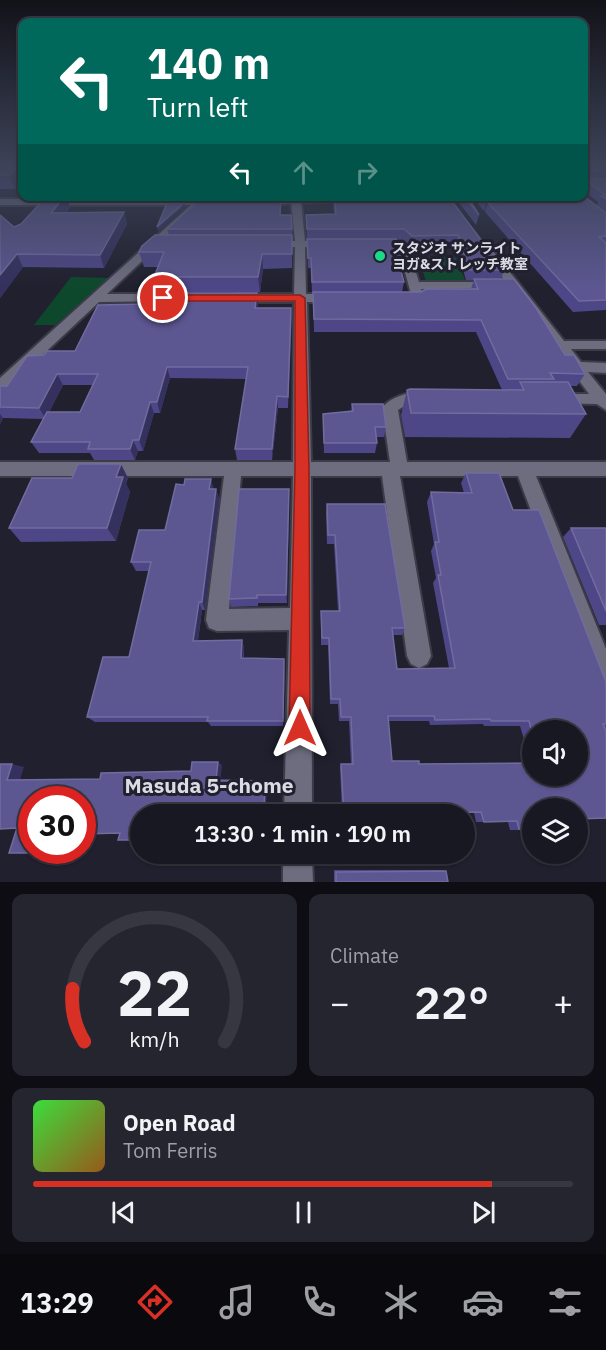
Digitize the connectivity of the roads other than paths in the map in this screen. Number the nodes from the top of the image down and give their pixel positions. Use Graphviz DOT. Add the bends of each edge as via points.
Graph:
graph roads {
  1 [pos="45,206"];
  2 [pos="196,206"];
  3 [pos="296,206"];
  4 [pos="37,215"];
  5 [pos="480,242"];
  6 [pos="156,244"];
  7 [pos="178,244"];
  8 [pos="256,244"];
  9 [pos="300,244"];
  10 [pos="345,244"];
  11 [pos="368,244"];
  12 [pos="514,285"];
  13 [pos="414,286"];
  14 [pos="95,298"];
  15 [pos="186,298"];
  16 [pos="220,298"];
  17 [pos="300,298"];
  18 [pos="347,298"];
  19 [pos="394,298"];
  20 [pos="562,345"];
  21 [pos="606,345"];
  22 [pos="579,368"];
  23 [pos="606,368"];
  24 [pos="0,386"];
  25 [pos="438,399"];
  26 [pos="543,399"];
  27 [pos="604,402"];
  28 [pos="524,468"];
  29 [pos="0,469"];
  30 [pos="395,469"];
  31 [pos="606,469"];
  32 [pos="233,470"];
  33 [pos="302,470"];
  34 [pos="301,619"];
  35 [pos="419,656"];
  36 [pos="606,679"];
  37 [pos="298,804"];
  38 [pos="298,864"];
  39 [pos="298,882"];
  1 -- 4 [label="street"];
  2 -- 6 [label="street"];
  3 -- 9 [label="street"];
  5 -- 12 [label="street"];
  6 -- 7 [label="street"];
  6 -- 14 [label="street"];
  8 -- 9 [label="street"];
  9 -- 10 [label="street"];
  9 -- 17 [label="street"];
  11 -- 13 [label="street" via="402,244"];
  12 -- 13 [label="street"];
  12 -- 20 [label="street"];
  13 -- 19 [label="street" via="418,298"];
  14 -- 15 [label="street"];
  14 -- 24 [label="street"];
  16 -- 17 [label="street"];
  17 -- 18 [label="street"];
  17 -- 33 [label="street"];
  20 -- 21 [label="street"];
  20 -- 22 [label="street"];
  22 -- 23 [label="street"];
  22 -- 27 [label="street"];
  25 -- 30 [label="street" via="403,399 390,408"];
  26 -- 27 [label="street"];
  28 -- 30 [label="street"];
  28 -- 31 [label="street"];
  28 -- 36 [label="street"];
  29 -- 32 [label="street"];
  30 -- 33 [label="street"];
  30 -- 35 [label="street"];
  32 -- 33 [label="street"];
  32 -- 34 [label="street" via="217,620"];
  33 -- 34 [label="street"];
  34 -- 37 [label="street"];
  38 -- 39 [label="street"];
}
